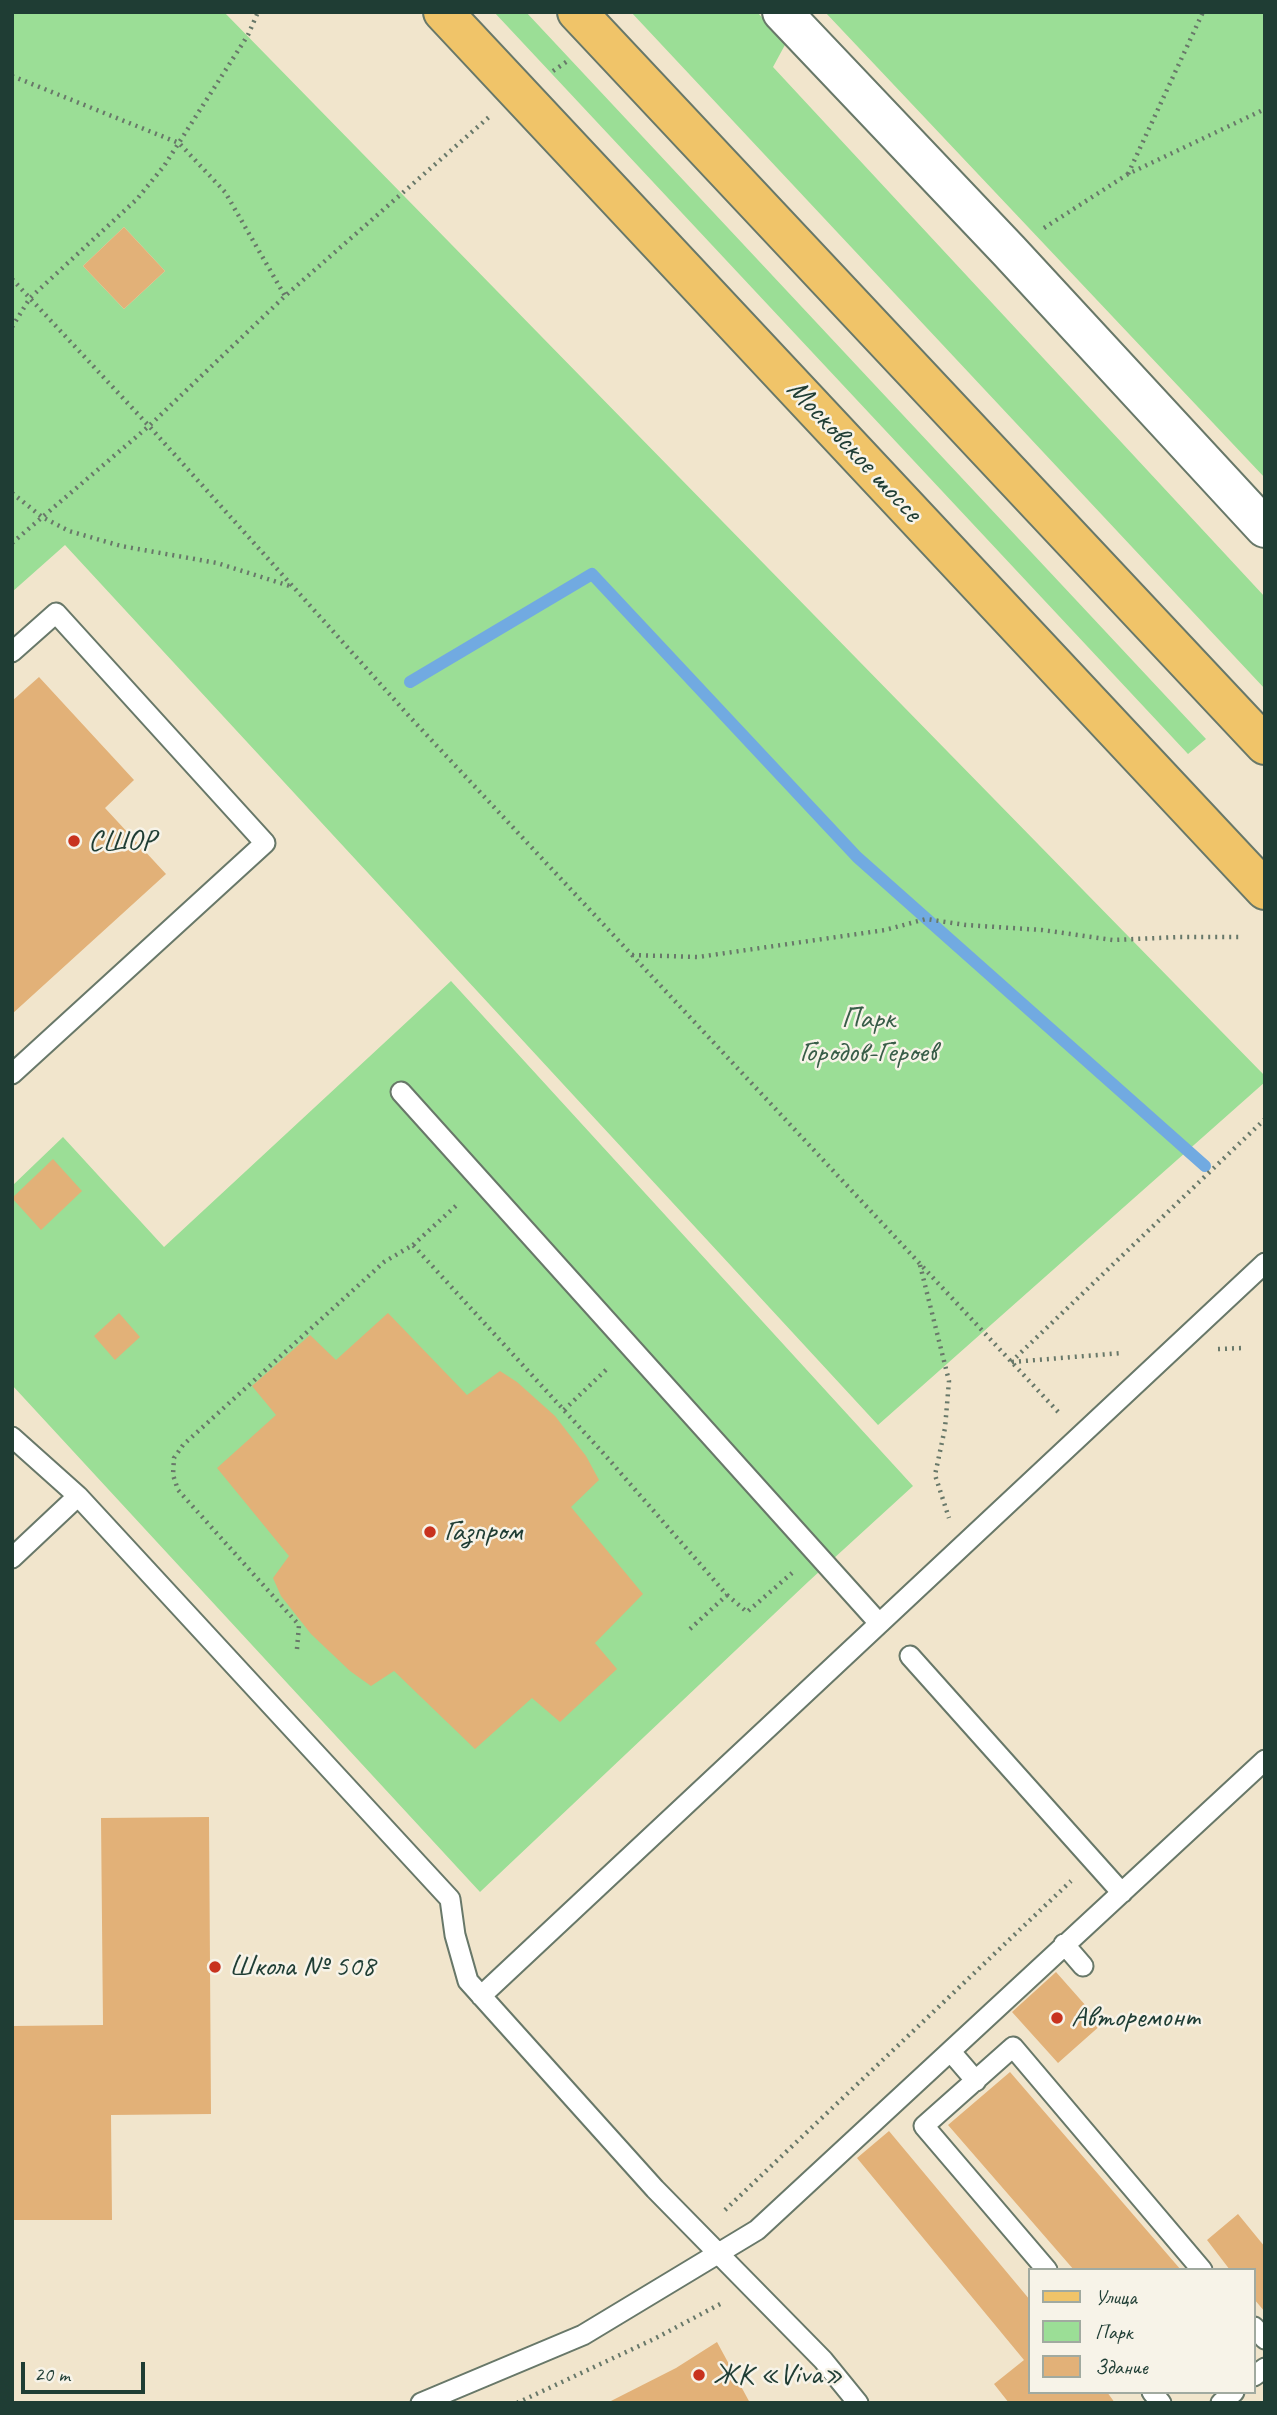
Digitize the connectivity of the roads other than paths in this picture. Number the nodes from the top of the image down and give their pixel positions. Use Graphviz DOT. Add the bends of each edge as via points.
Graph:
graph roads {
  1 [pos="443,12"];
  2 [pos="782,12"];
  3 [pos="589,24"];
  4 [pos="1265,528"];
  5 [pos="12,652"];
  6 [pos="1265,745"];
  7 [pos="1265,890"];
  8 [pos="12,1074"];
  9 [pos="401,1092"];
  10 [pos="1265,1263"];
  11 [pos="12,1437"];
  12 [pos="78,1496"];
  13 [pos="12,1558"];
  14 [pos="878,1622"];
  15 [pos="909,1656"];
  16 [pos="1265,1760"];
  17 [pos="1122,1893"];
  18 [pos="1064,1944"];
  19 [pos="1083,1966"];
  20 [pos="481,1996"];
  21 [pos="951,2052"];
  22 [pos="976,2081"];
  23 [pos="720,2254"];
  24 [pos="1045,2268"];
  25 [pos="1200,2268"];
  26 [pos="421,2403"];
  27 [pos="858,2403"];
  1 -- 7 [label="main road, Московское шоссе"];
  2 -- 4 [label="street"];
  3 -- 6 [label="main road"];
  5 -- 8 [label="lane" via="57,613 265,843"];
  9 -- 14 [label="lane"];
  10 -- 14 [label="lane"];
  11 -- 12 [label="lane"];
  12 -- 13 [label="lane"];
  12 -- 20 [label="lane" via="450,1899 468,1981"];
  14 -- 20 [label="lane"];
  15 -- 17 [label="lane"];
  16 -- 17 [label="lane"];
  17 -- 18 [label="lane"];
  18 -- 19 [label="lane"];
  18 -- 21 [label="lane"];
  20 -- 23 [label="lane" via="655,2189"];
  21 -- 22 [label="lane"];
  21 -- 23 [label="lane" via="757,2230"];
  22 -- 24 [label="lane" via="924,2126"];
  22 -- 25 [label="lane" via="1013,2048"];
  23 -- 26 [label="lane" via="583,2335"];
  23 -- 27 [label="lane" via="823,2360"];
}
